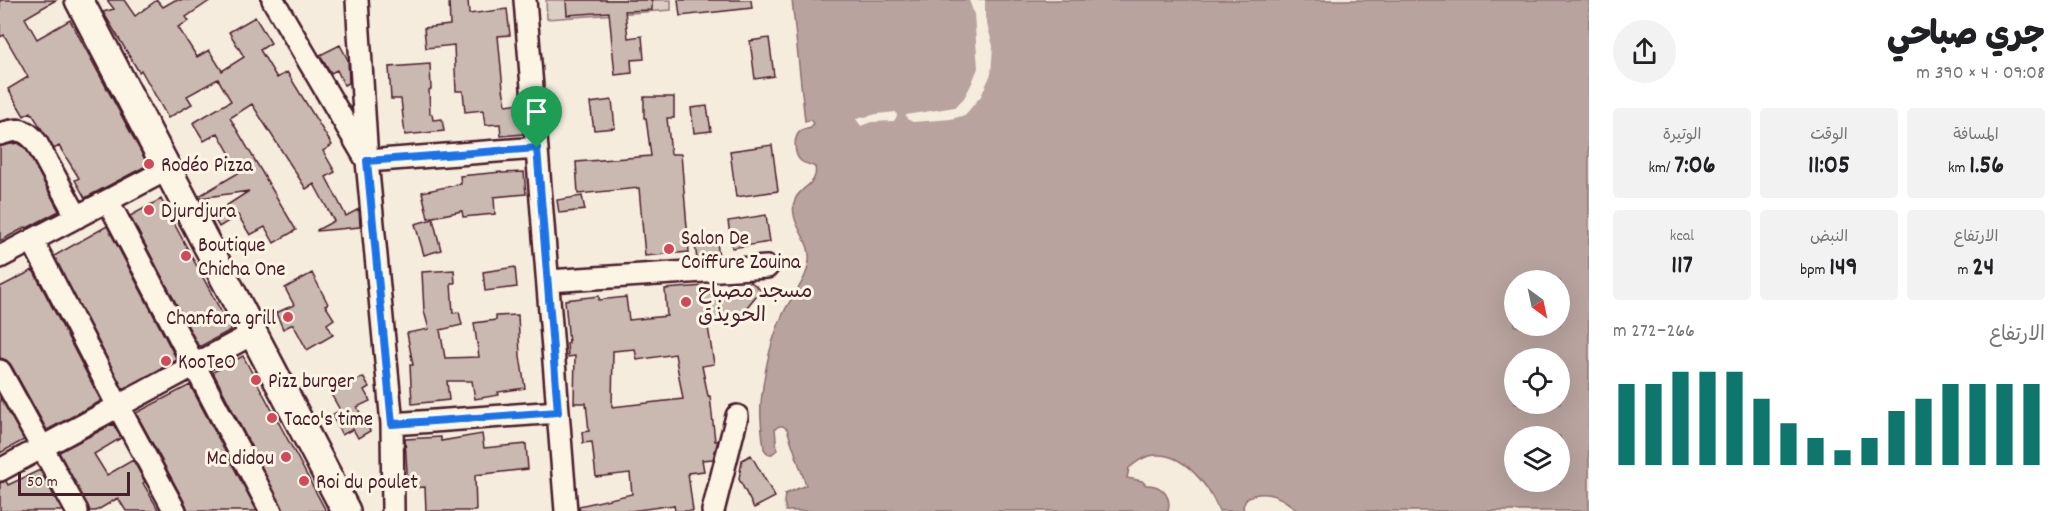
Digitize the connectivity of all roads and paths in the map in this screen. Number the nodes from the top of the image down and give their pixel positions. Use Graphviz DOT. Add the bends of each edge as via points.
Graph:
graph roads {
  1 [pos="79,0"];
  2 [pos="273,0"];
  3 [pos="357,0"];
  4 [pos="525,0"];
  5 [pos="0,134"];
  6 [pos="537,148"];
  7 [pos="367,161"];
  8 [pos="168,169"];
  9 [pos="108,201"];
  10 [pos="77,217"];
  11 [pos="32,240"];
  12 [pos="0,257"];
  13 [pos="767,267"];
  14 [pos="548,281"];
  15 [pos="254,333"];
  16 [pos="194,365"];
  17 [pos="0,371"];
  18 [pos="118,406"];
  19 [pos="558,412"];
  20 [pos="737,416"];
  21 [pos="392,424"];
  22 [pos="42,447"];
  23 [pos="0,470"];
  24 [pos="77,511"];
  25 [pos="175,511"];
  26 [pos="271,511"];
  27 [pos="346,511"];
  28 [pos="393,511"];
  29 [pos="566,511"];
  30 [pos="714,511"];
  1 -- 8 [label="main road"];
  2 -- 7 [label="street"];
  3 -- 7 [label="street"];
  4 -- 6 [label="street"];
  5 -- 10 [label="street" via="17,129 30,134"];
  6 -- 7 [label="street"];
  6 -- 14 [label="street"];
  7 -- 21 [label="street"];
  8 -- 9 [label="street"];
  8 -- 15 [label="main road"];
  9 -- 10 [label="street"];
  9 -- 16 [label="street"];
  10 -- 11 [label="street"];
  11 -- 12 [label="street"];
  11 -- 18 [label="street"];
  13 -- 14 [label="street"];
  14 -- 19 [label="street"];
  15 -- 16 [label="street"];
  15 -- 27 [label="main road"];
  16 -- 18 [label="street"];
  16 -- 26 [label="street"];
  17 -- 22 [label="street"];
  18 -- 22 [label="street"];
  18 -- 25 [label="street"];
  19 -- 21 [label="street"];
  19 -- 29 [label="street"];
  20 -- 30 [label="street"];
  21 -- 28 [label="street"];
  22 -- 23 [label="street"];
  22 -- 24 [label="street"];
}
